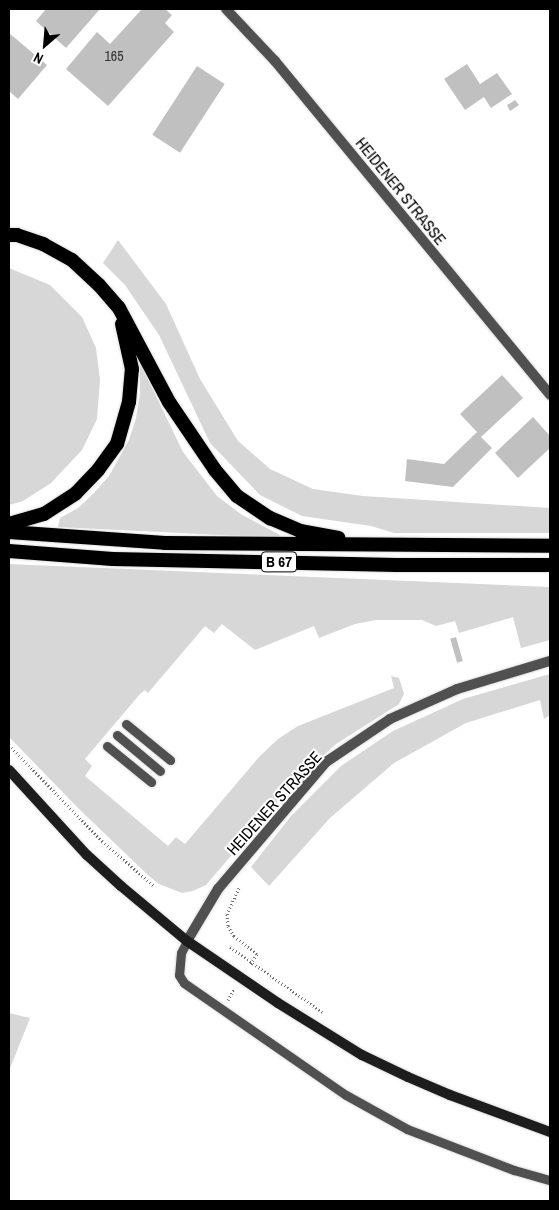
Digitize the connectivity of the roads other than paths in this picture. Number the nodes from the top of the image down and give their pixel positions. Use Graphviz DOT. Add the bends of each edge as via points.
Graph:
graph roads {
  1 [pos="226,9"];
  2 [pos="9,235"];
  3 [pos="119,308"];
  4 [pos="550,395"];
  5 [pos="9,524"];
  6 [pos="9,532"];
  7 [pos="393,546"];
  8 [pos="550,546"];
  9 [pos="9,551"];
  10 [pos="550,565"];
  11 [pos="550,661"];
  12 [pos="126,724"];
  13 [pos="117,735"];
  14 [pos="107,746"];
  15 [pos="170,760"];
  16 [pos="9,770"];
  17 [pos="160,771"];
  18 [pos="151,782"];
  19 [pos="187,941"];
  20 [pos="550,1132"];
  21 [pos="550,1180"];
  1 -- 4 [label="street, HEIDENER STRASSE" via="275,61"];
  2 -- 3 [label="highway" via="43,244 72,260"];
  3 -- 5 [label="highway" via="132,369 129,402 117,444 76,493 44,514"];
  3 -- 7 [label="highway" via="169,402 215,470 237,496 270,518 300,531"];
  6 -- 7 [label="highway, B 67" via="165,543"];
  7 -- 8 [label="highway, B 67"];
  9 -- 10 [label="highway, B 67" via="123,559"];
  11 -- 19 [label="street, HEIDENER STRASSE" via="457,689 390,719 326,762 218,889"];
  12 -- 15 [label="lane"];
  13 -- 17 [label="lane"];
  14 -- 18 [label="lane"];
  16 -- 19 [label="main road" via="87,855"];
  19 -- 20 [label="main road" via="310,1025 362,1055 450,1095"];
  19 -- 21 [label="lane" via="181,954 179,976 184,983 346,1095 408,1129 514,1170"];
}
